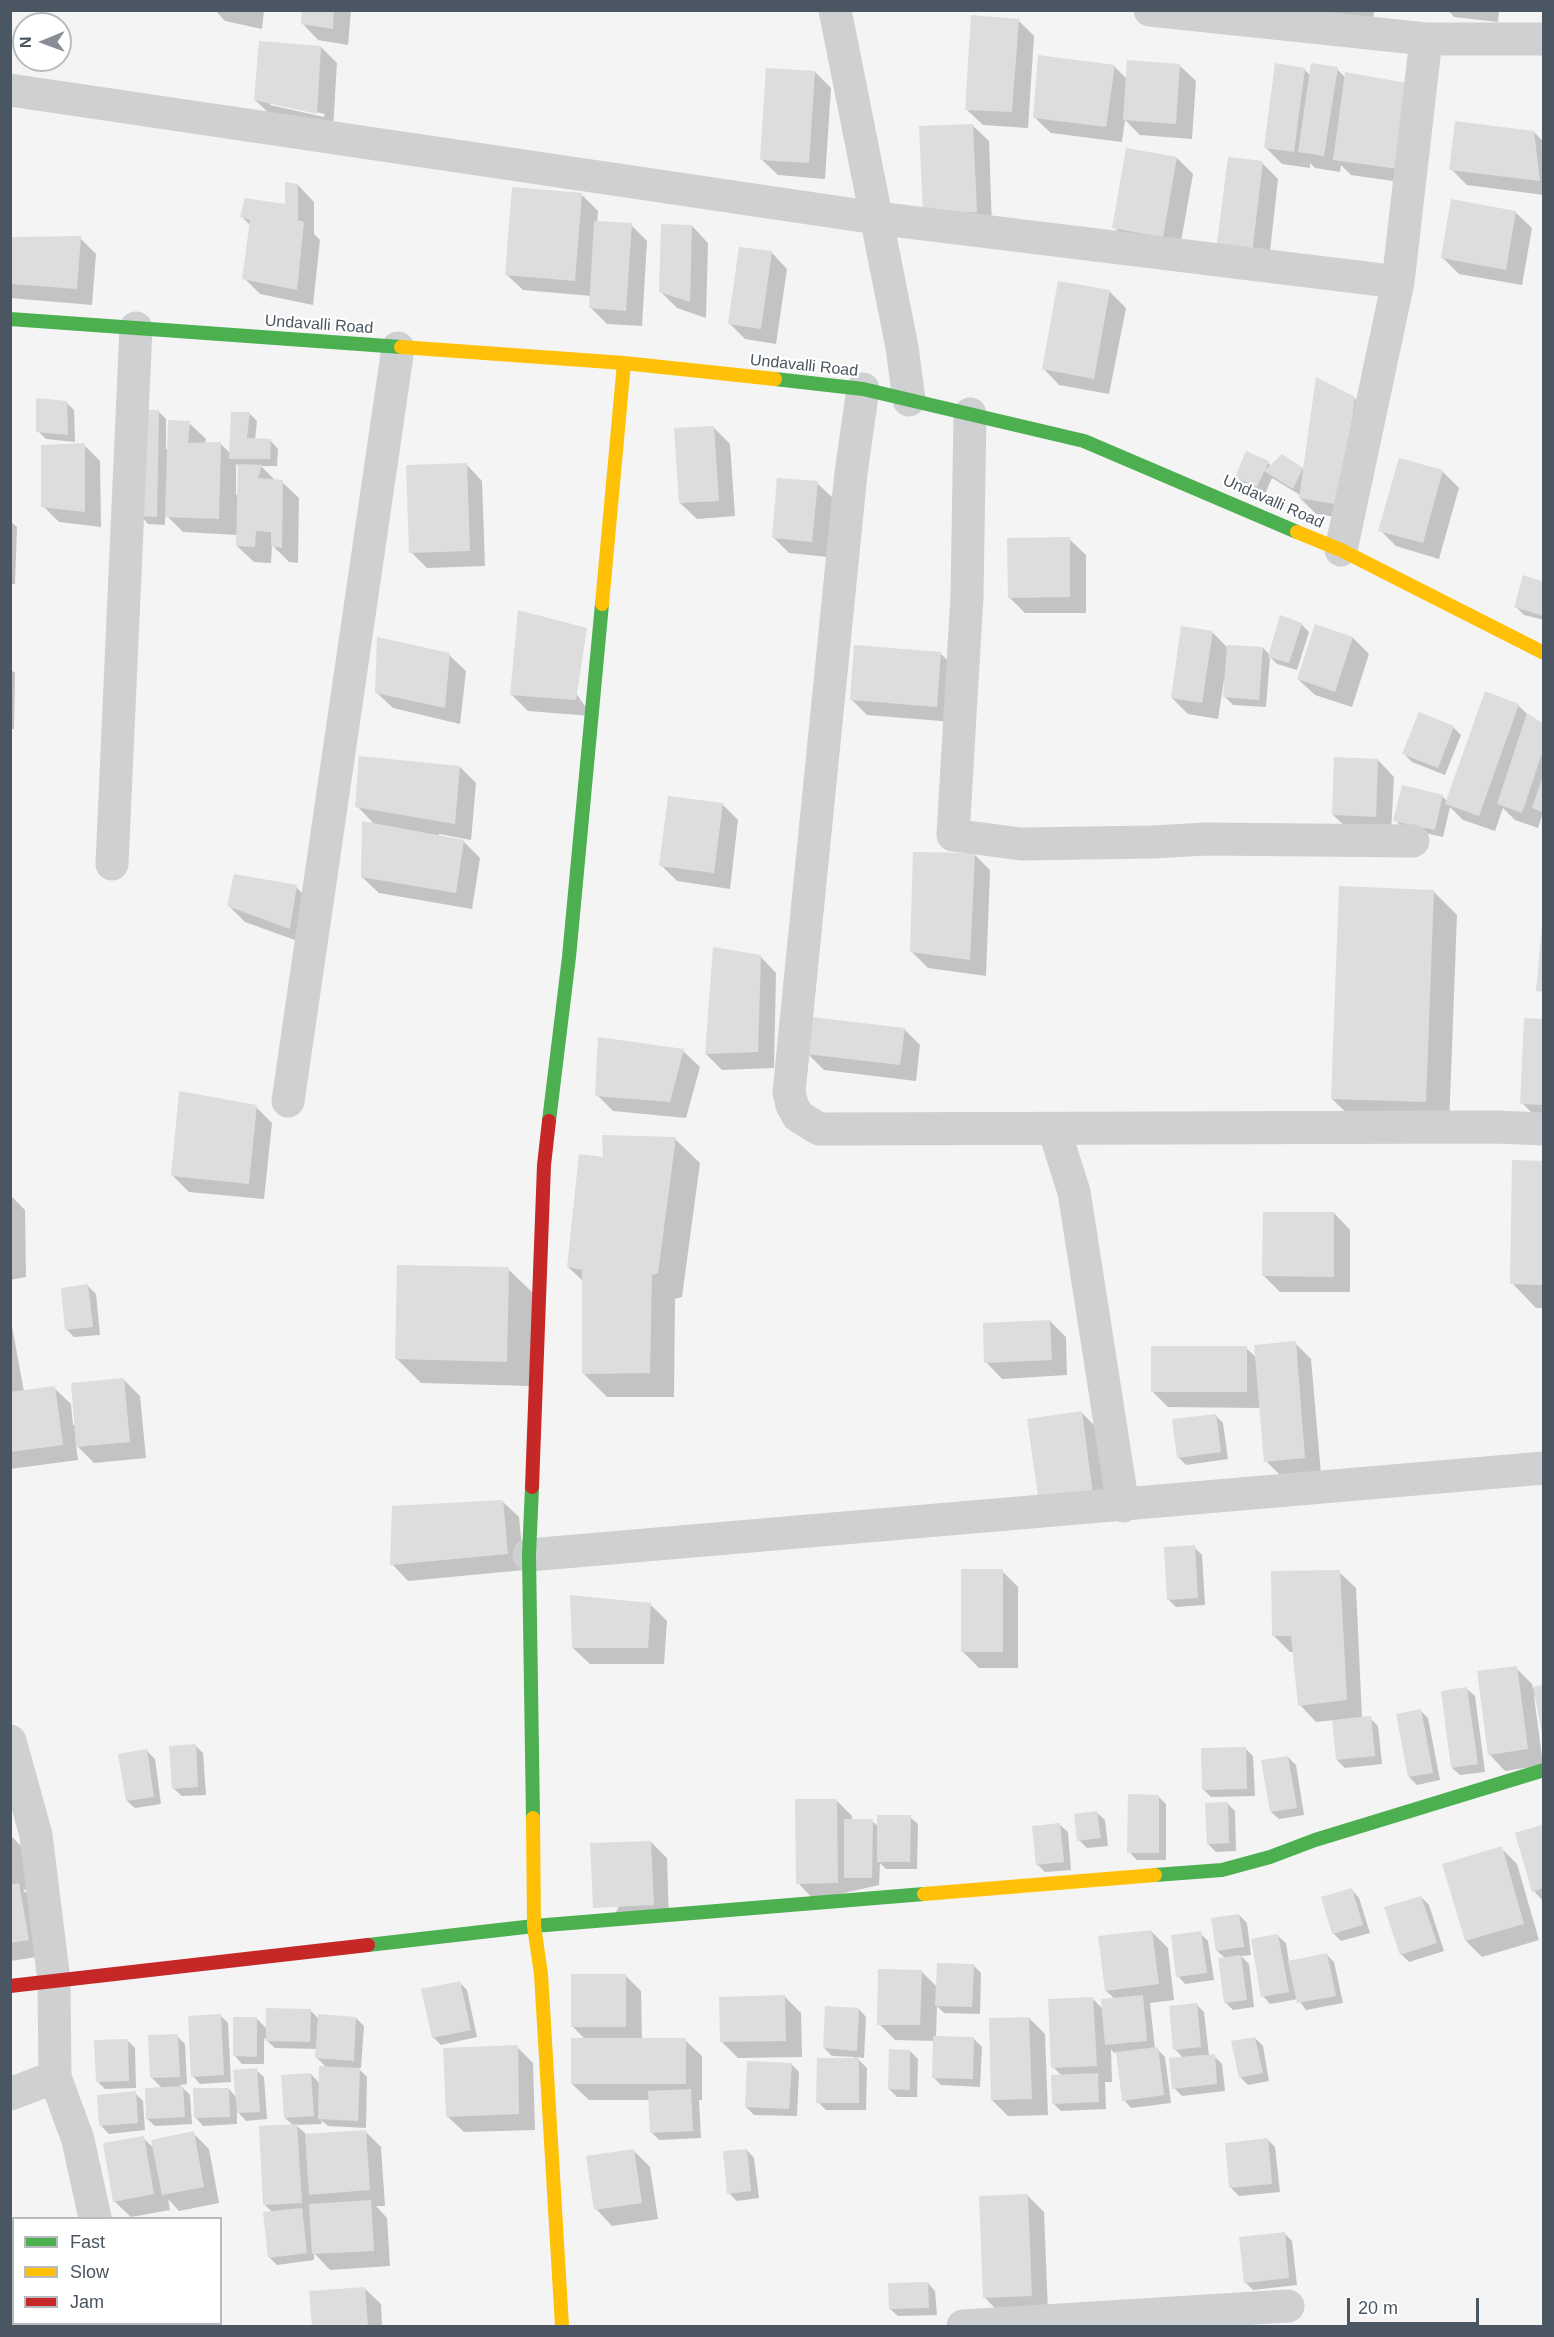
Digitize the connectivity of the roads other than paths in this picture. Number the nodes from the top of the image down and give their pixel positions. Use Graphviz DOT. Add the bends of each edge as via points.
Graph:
graph roads {
  1 [pos="835,10"];
  2 [pos="1150,10"];
  3 [pos="1426,39"];
  4 [pos="1544,39"];
  5 [pos="10,90"];
  6 [pos="876,218"];
  7 [pos="1398,282"];
  8 [pos="10,319"];
  9 [pos="136,328"];
  10 [pos="398,348"];
  11 [pos="624,363"];
  12 [pos="863,389"];
  13 [pos="909,400"];
  14 [pos="970,414"];
  15 [pos="1341,550"];
  16 [pos="1544,653"];
  17 [pos="1413,841"];
  18 [pos="112,864"];
  19 [pos="288,1101"];
  20 [pos="1054,1129"];
  21 [pos="1544,1129"];
  22 [pos="1544,1468"];
  23 [pos="1123,1506"];
  24 [pos="530,1556"];
  25 [pos="10,1742"];
  26 [pos="1544,1770"];
  27 [pos="534,1926"];
  28 [pos="54,1981"];
  29 [pos="10,1986"];
  30 [pos="55,2077"];
  31 [pos="10,2094"];
  32 [pos="95,2217"];
  33 [pos="1288,2306"];
  34 [pos="562,2326"];
  35 [pos="963,2326"];
  1 -- 6 [label="street"];
  2 -- 3 [label="street"];
  3 -- 4 [label="street"];
  3 -- 7 [label="street"];
  5 -- 6 [label="street"];
  6 -- 7 [label="street"];
  6 -- 13 [label="street"];
  7 -- 15 [label="street"];
  8 -- 9 [label="street, Undavalli Road"];
  9 -- 10 [label="street, Undavalli Road"];
  9 -- 18 [label="street"];
  10 -- 11 [label="street, Undavalli Road"];
  10 -- 19 [label="street"];
  11 -- 12 [label="street, Undavalli Road"];
  11 -- 24 [label="street" via="569,957 544,1165"];
  12 -- 13 [label="street, Undavalli Road"];
  12 -- 20 [label="street" via="848,497 790,1080 792,1105 798,1116 819,1128"];
  13 -- 14 [label="street, Undavalli Road"];
  14 -- 15 [label="street, Undavalli Road" via="1084,441"];
  14 -- 17 [label="street" via="967,596 953,835 1021,844 1206,839"];
  15 -- 16 [label="street, Undavalli Road"];
  20 -- 21 [label="street"];
  20 -- 23 [label="street" via="1074,1192"];
  22 -- 23 [label="street"];
  23 -- 24 [label="street"];
  24 -- 27 [label="street"];
  25 -- 28 [label="street" via="36,1835"];
  26 -- 27 [label="street" via="1222,1870"];
  27 -- 28 [label="street"];
  27 -- 34 [label="street" via="541,1974"];
  28 -- 29 [label="street"];
  28 -- 30 [label="street"];
  30 -- 31 [label="street"];
  30 -- 32 [label="street" via="78,2140"];
  33 -- 35 [label="street"];
}
